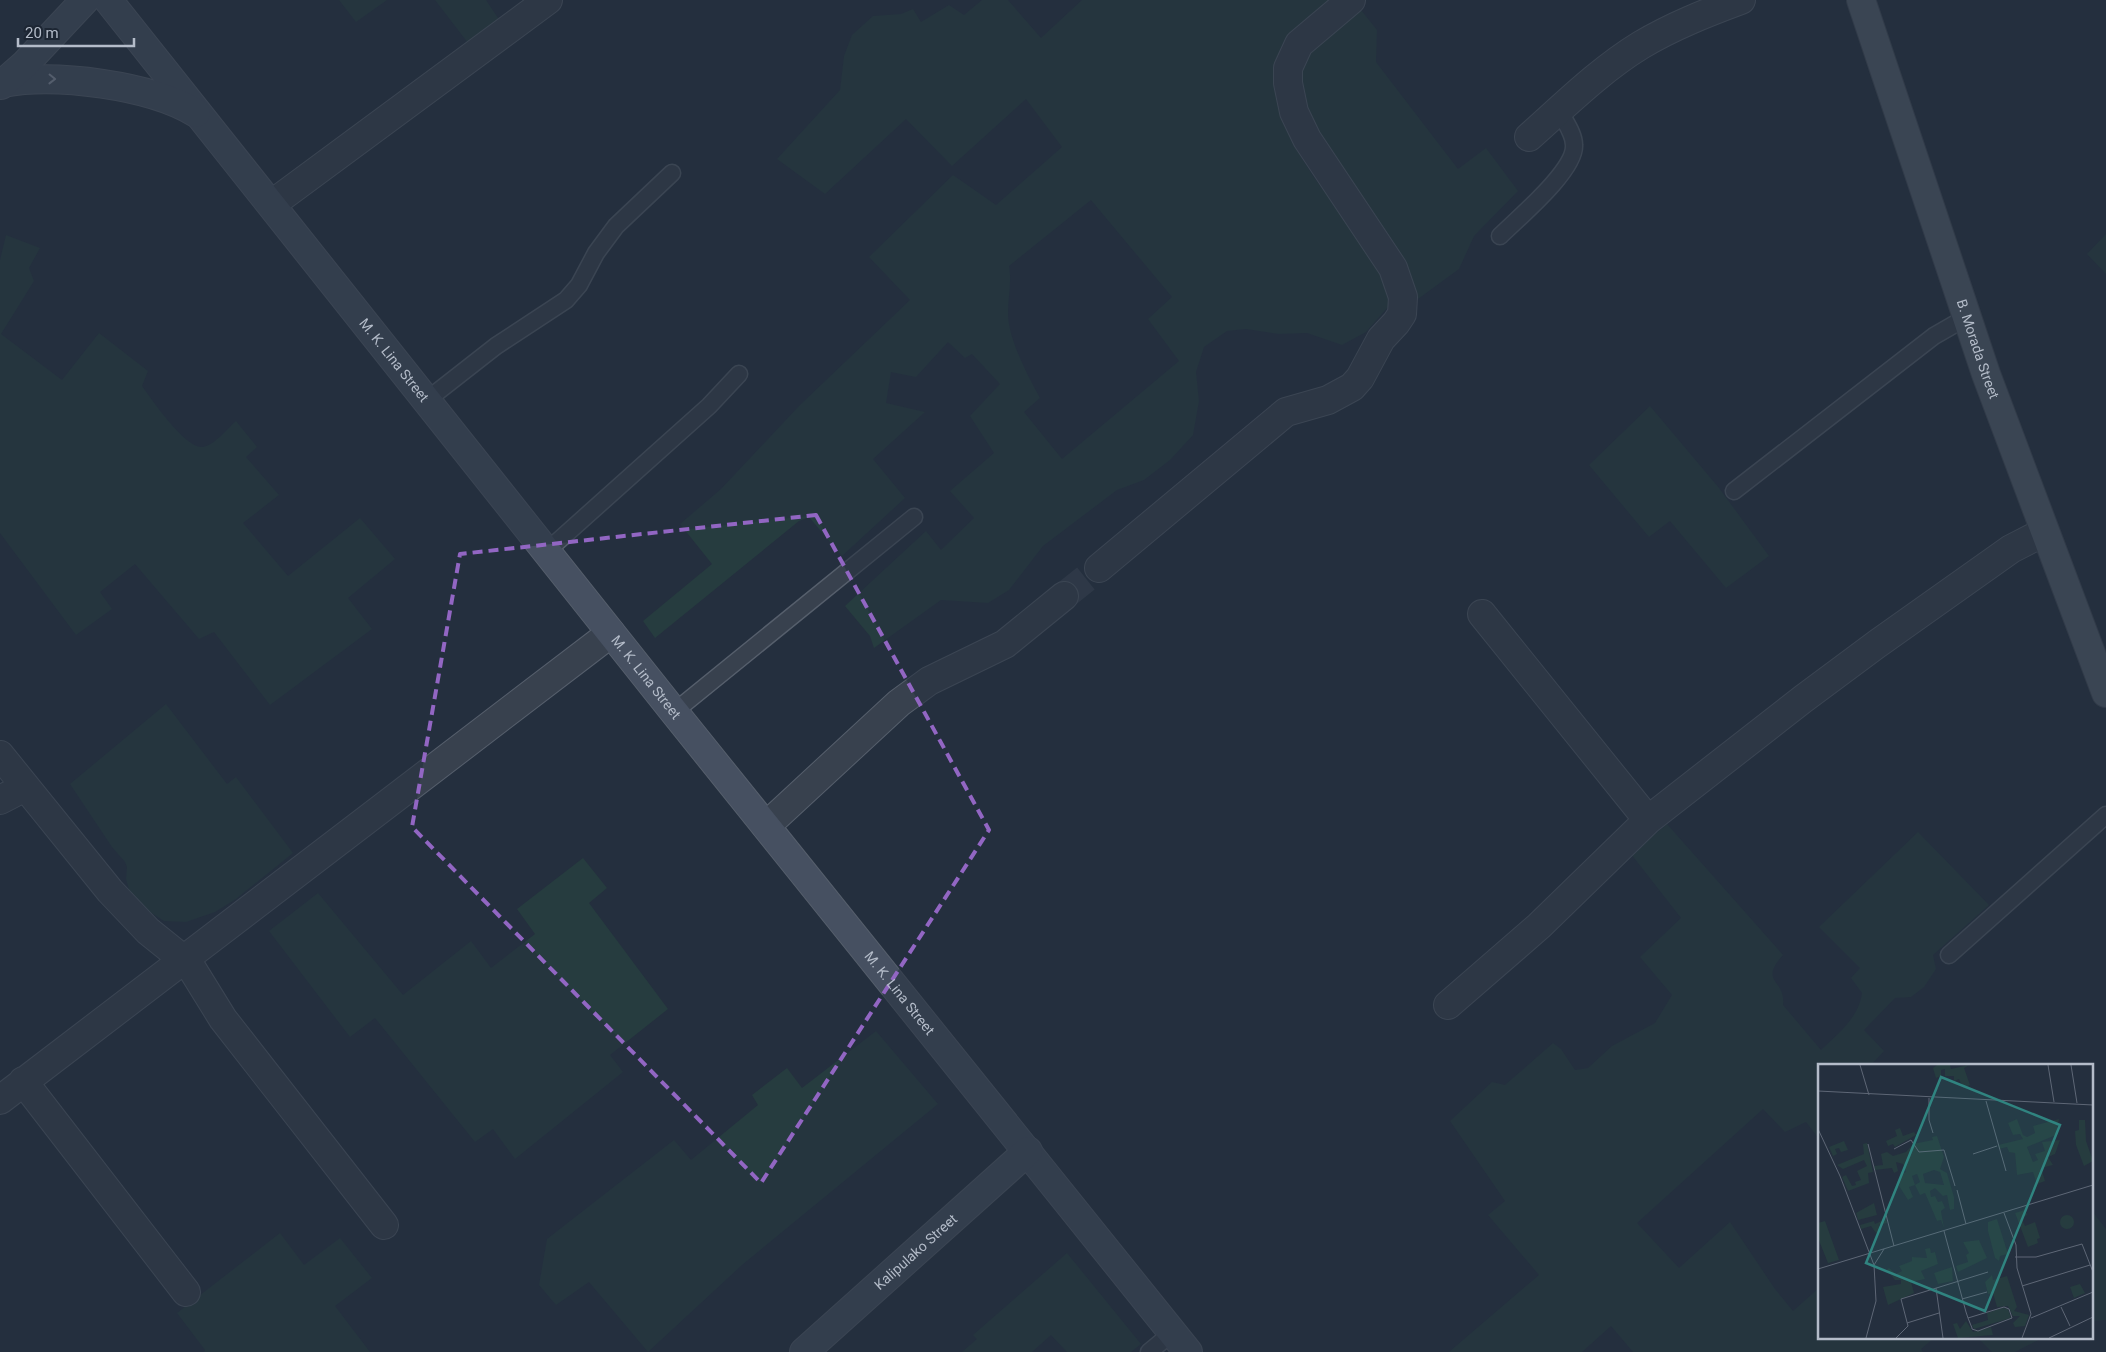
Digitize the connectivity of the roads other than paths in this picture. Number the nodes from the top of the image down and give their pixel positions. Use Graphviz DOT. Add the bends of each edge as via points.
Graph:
graph roads {
  1 [pos="85,0"];
  2 [pos="108,0"];
  3 [pos="548,0"];
  4 [pos="1351,0"];
  5 [pos="1741,0"];
  6 [pos="1861,0"];
  7 [pos="2,84"];
  8 [pos="1559,110"];
  9 [pos="207,123"];
  10 [pos="1529,137"];
  11 [pos="672,173"];
  12 [pos="272,204"];
  13 [pos="1500,236"];
  14 [pos="1967,317"];
  15 [pos="739,374"];
  16 [pos="428,400"];
  17 [pos="1734,491"];
  18 [pos="914,517"];
  19 [pos="2044,532"];
  20 [pos="547,551"];
  21 [pos="1099,568"];
  22 [pos="1064,596"];
  23 [pos="1482,614"];
  24 [pos="611,633"];
  25 [pos="2106,693"];
  26 [pos="674,712"];
  27 [pos="0,755"];
  28 [pos="25,787"];
  29 [pos="0,800"];
  30 [pos="2106,815"];
  31 [pos="1648,820"];
  32 [pos="766,826"];
  33 [pos="1949,955"];
  34 [pos="183,958"];
  35 [pos="1448,1005"];
  36 [pos="24,1081"];
  37 [pos="0,1100"];
  38 [pos="1028,1151"];
  39 [pos="384,1225"];
  40 [pos="186,1292"];
  41 [pos="1180,1342"];
  42 [pos="804,1352"];
  43 [pos="1149,1352"];
  1 -- 7 [label="main road" via="52,37"];
  2 -- 9 [label="main road, M. K. Lina Street"];
  3 -- 12 [label="street"];
  4 -- 21 [label="street" via="1299,44 1288,68 1288,83 1294,112 1307,139 1393,268 1402,297 1402,314 1374,349 1364,372 1352,387 1328,400 1286,412"];
  5 -- 8 [label="street" via="1693,18 1639,46"];
  6 -- 14 [label="main road, B. Morada Street"];
  7 -- 9 [label="main road, one-way" via="20,80 60,80 133,90 184,106"];
  8 -- 10 [label="street"];
  8 -- 13 [label="lane" via="1572,137 1574,154 1562,174"];
  9 -- 12 [label="main road, M. K. Lina Street"];
  11 -- 16 [label="lane" via="616,226 566,300 496,346"];
  12 -- 16 [label="main road, M. K. Lina Street"];
  14 -- 17 [label="lane" via="1934,336"];
  14 -- 19 [label="main road, B. Morada Street"];
  15 -- 20 [label="lane" via="709,406"];
  16 -- 20 [label="main road, M. K. Lina Street"];
  18 -- 26 [label="lane"];
  19 -- 25 [label="main road, B. Morada Street"];
  19 -- 31 [label="street" via="2011,549 1877,644"];
  20 -- 24 [label="main road, M. K. Lina Street"];
  22 -- 32 [label="street" via="1005,644 929,681 899,703"];
  23 -- 31 [label="street"];
  24 -- 26 [label="main road, M. K. Lina Street"];
  24 -- 34 [label="street"];
  26 -- 32 [label="main road, M. K. Lina Street"];
  27 -- 28 [label="street"];
  28 -- 29 [label="street"];
  28 -- 34 [label="street" via="110,891 148,931"];
  30 -- 33 [label="lane"];
  31 -- 35 [label="street" via="1539,926"];
  32 -- 38 [label="main road, M. K. Lina Street"];
  34 -- 36 [label="street"];
  34 -- 39 [label="street" via="196,973 223,1019"];
  36 -- 37 [label="street"];
  36 -- 40 [label="street"];
  38 -- 41 [label="main road, M. K. Lina Street"];
  38 -- 42 [label="main road, Kalipulako Street"];
  41 -- 43 [label="lane"];
}
